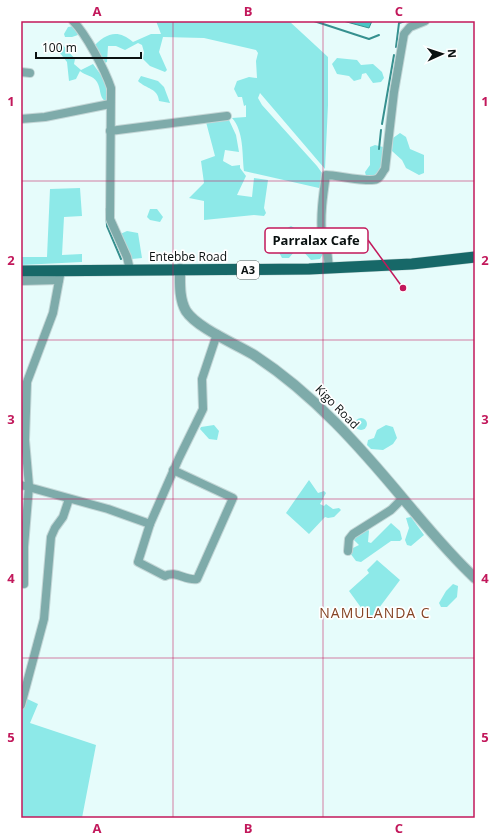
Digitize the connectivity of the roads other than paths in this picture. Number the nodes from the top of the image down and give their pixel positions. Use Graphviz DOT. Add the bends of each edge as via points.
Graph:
graph roads {
  1 [pos="72,21"];
  2 [pos="425,21"];
  3 [pos="21,72"];
  4 [pos="30,73"];
  5 [pos="110,104"];
  6 [pos="227,116"];
  7 [pos="21,119"];
  8 [pos="110,131"];
  9 [pos="475,257"];
  10 [pos="329,268"];
  11 [pos="180,269"];
  12 [pos="21,270"];
  13 [pos="130,270"];
  14 [pos="60,275"];
  15 [pos="21,281"];
  16 [pos="217,334"];
  17 [pos="173,470"];
  18 [pos="25,485"];
  19 [pos="403,498"];
  20 [pos="69,499"];
  21 [pos="150,524"];
  22 [pos="348,551"];
  23 [pos="475,578"];
  24 [pos="24,584"];
  25 [pos="21,705"];
  1 -- 5 [label="street" via="85,36 105,73 111,88"];
  2 -- 10 [label="street" via="410,27 404,34 385,168 381,175 371,180 326,175 321,228 322,237 326,240"];
  3 -- 4 [label="street"];
  5 -- 7 [label="street" via="45,117"];
  5 -- 8 [label="street"];
  6 -- 8 [label="street"];
  8 -- 13 [label="street" via="110,219"];
  9 -- 10 [label="main road, Entebbe Road / A3" via="397,265"];
  10 -- 11 [label="main road, Entebbe Road / A3"];
  11 -- 13 [label="main road, Entebbe Road / A3"];
  11 -- 16 [label="street, Kigo Road" via="186,311"];
  12 -- 14 [label="main road, Entebbe Road / A3"];
  13 -- 14 [label="main road, Entebbe Road / A3"];
  14 -- 15 [label="street"];
  14 -- 18 [label="street" via="50,322 27,382"];
  16 -- 17 [label="street" via="203,375 203,408"];
  16 -- 19 [label="street, Kigo Road" via="254,355 305,393 357,445"];
  17 -- 21 [label="street"];
  17 -- 21 [label="street" via="233,498 197,579 190,580 174,574 165,576 138,562"];
  18 -- 20 [label="street"];
  18 -- 24 [label="street"];
  19 -- 22 [label="street" via="391,510 353,534 349,539"];
  19 -- 23 [label="street, Kigo Road"];
  20 -- 21 [label="street"];
  20 -- 25 [label="street" via="51,537 44,619"];
}
